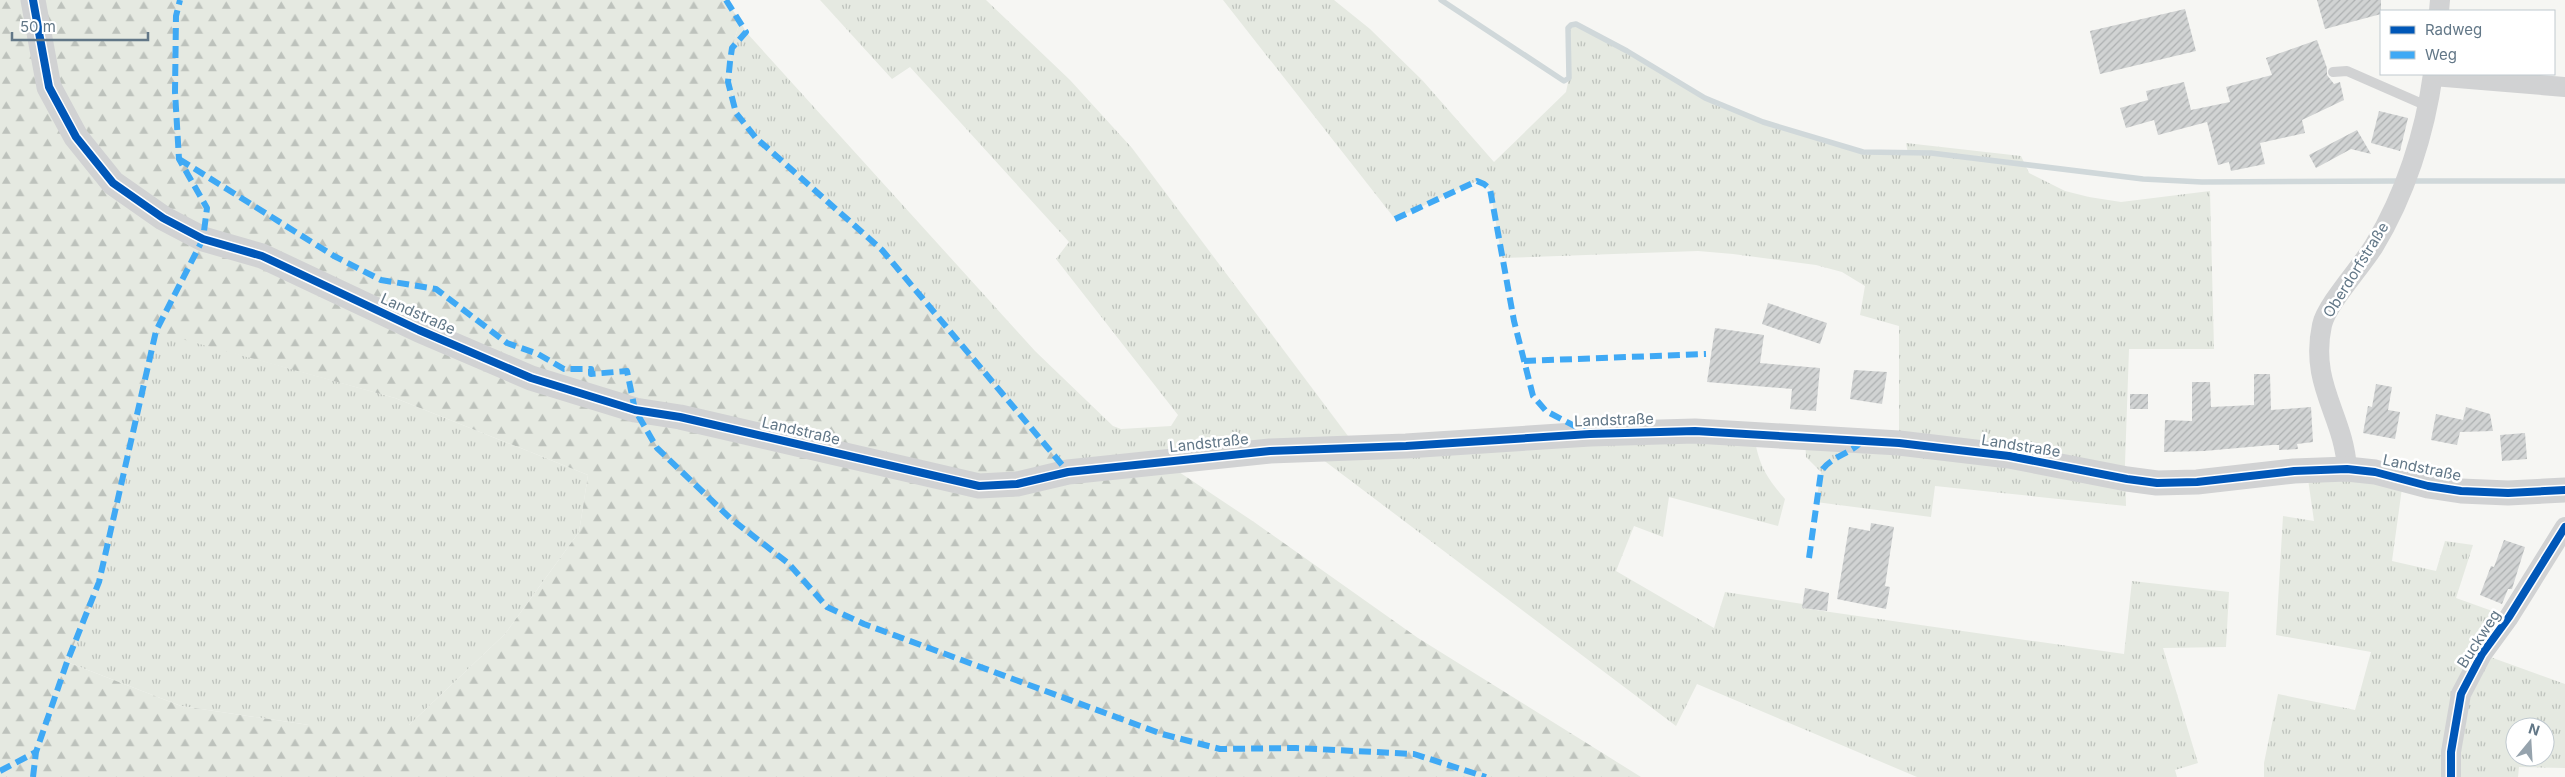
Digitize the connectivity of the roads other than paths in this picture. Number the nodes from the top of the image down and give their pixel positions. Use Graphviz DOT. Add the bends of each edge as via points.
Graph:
graph roads {
  1 [pos="34,0"];
  2 [pos="2334,72"];
  3 [pos="2433,75"];
  4 [pos="2565,87"];
  5 [pos="2427,106"];
  6 [pos="2347,469"];
  7 [pos="2565,490"];
  8 [pos="2565,527"];
  9 [pos="2451,777"];
  1 -- 6 [label="street, Landstraße" via="50,87 76,137 113,183 203,239 262,256 419,330 531,378 634,410 680,417 979,486 1017,484 1068,472 1270,451 1695,431 1899,443 2009,456 2157,483"];
  2 -- 5 [label="lane" via="2347,71"];
  3 -- 4 [label="street"];
  3 -- 5 [label="street, Oberdorfstraße"];
  5 -- 6 [label="street, Oberdorfstraße" via="2410,168 2382,232 2322,323 2318,357 2324,389 2346,447"];
  6 -- 7 [label="street, Landstraße" via="2461,491"];
  8 -- 9 [label="street, Buckweg" via="2482,654 2462,694 2451,752"];
}
